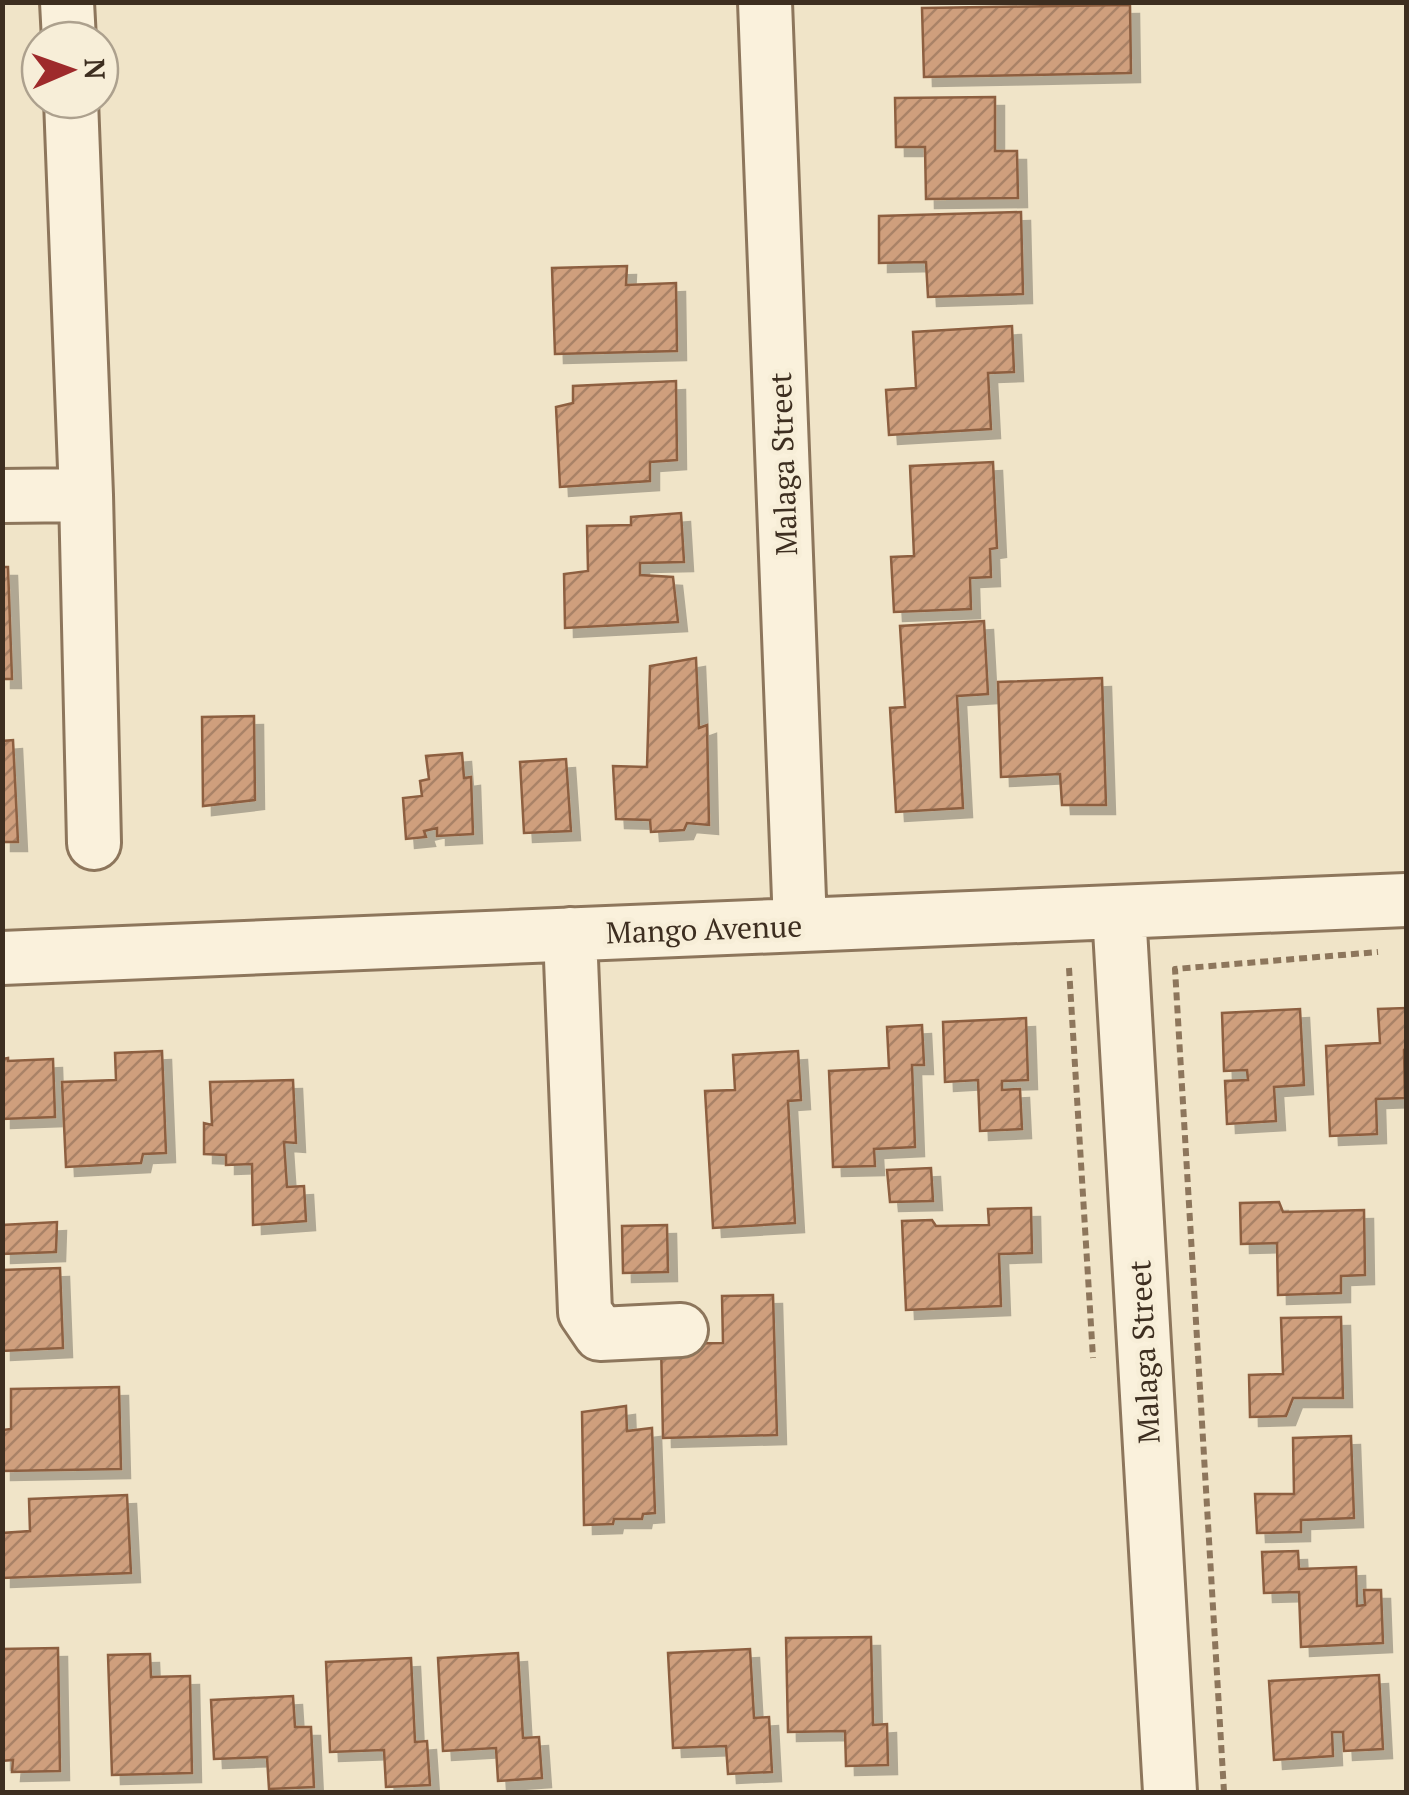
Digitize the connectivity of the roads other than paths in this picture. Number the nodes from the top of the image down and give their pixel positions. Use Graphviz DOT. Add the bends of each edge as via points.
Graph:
graph roads {
  1 [pos="765,2"];
  2 [pos="72,120"];
  3 [pos="86,495"];
  4 [pos="2,496"];
  5 [pos="94,843"];
  6 [pos="1406,900"];
  7 [pos="1119,912"];
  8 [pos="800,925"];
  9 [pos="570,934"];
  10 [pos="2,958"];
  11 [pos="681,1330"];
  12 [pos="1170,1792"];
  1 -- 8 [label="street, Malaga Street"];
  2 -- 3 [label="street"];
  3 -- 4 [label="street"];
  3 -- 5 [label="street"];
  6 -- 7 [label="street, Mango Avenue"];
  7 -- 8 [label="street, Mango Avenue"];
  7 -- 12 [label="street, Malaga Street"];
  8 -- 9 [label="street, Mango Avenue"];
  9 -- 10 [label="street, Mango Avenue"];
  9 -- 11 [label="street" via="585,1312 600,1334"];
}
